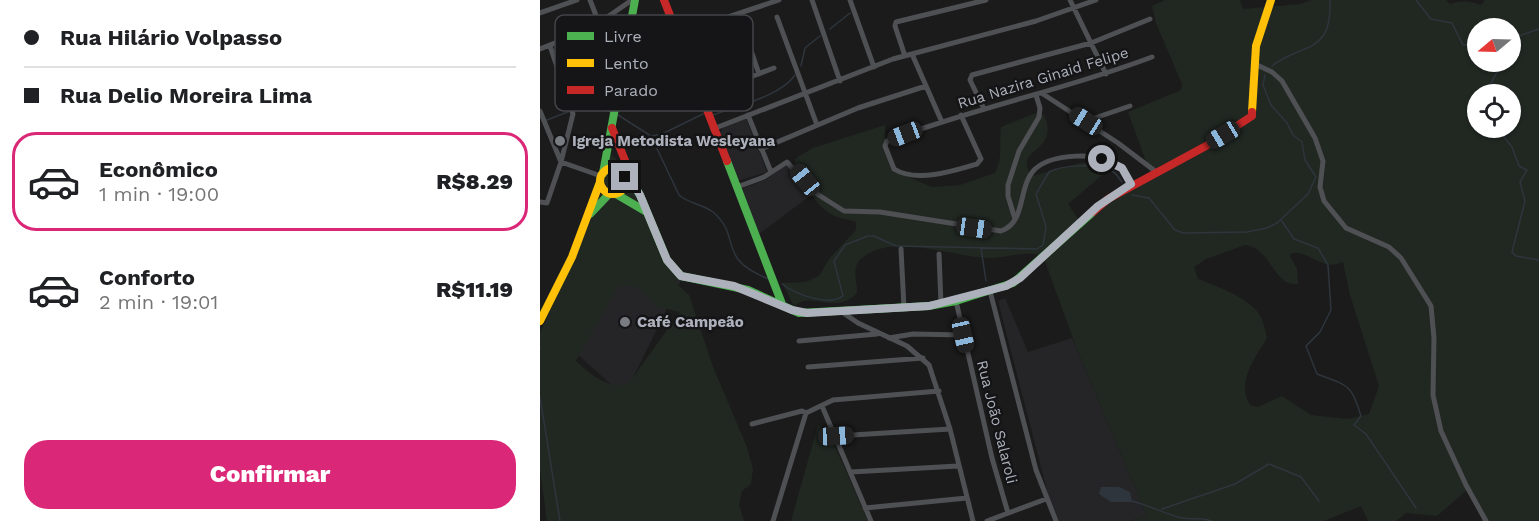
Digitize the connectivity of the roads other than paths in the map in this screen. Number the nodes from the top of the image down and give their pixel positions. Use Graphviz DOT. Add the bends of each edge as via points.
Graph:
graph roads {
  1 [pos="578,0"];
  2 [pos="590,0"];
  3 [pos="633,0"];
  4 [pos="664,0"];
  5 [pos="779,0"];
  6 [pos="812,0"];
  7 [pos="850,0"];
  8 [pos="986,0"];
  9 [pos="1070,0"];
  10 [pos="1096,0"];
  11 [pos="1271,0"];
  12 [pos="979,1"];
  13 [pos="1074,10"];
  14 [pos="540,13"];
  15 [pos="596,15"];
  16 [pos="611,15"];
  17 [pos="631,15"];
  18 [pos="670,15"];
  19 [pos="734,15"];
  20 [pos="777,17"];
  21 [pos="1150,19"];
  22 [pos="1090,43"];
  23 [pos="555,44"];
  24 [pos="550,46"];
  25 [pos="540,49"];
  26 [pos="912,54"];
  27 [pos="753,56"];
  28 [pos="905,56"];
  29 [pos="1152,57"];
  30 [pos="555,61"];
  31 [pos="1255,64"];
  32 [pos="874,67"];
  33 [pos="774,69"];
  34 [pos="759,74"];
  35 [pos="1106,74"];
  36 [pos="753,76"];
  37 [pos="840,81"];
  38 [pos="926,86"];
  39 [pos="806,93"];
  40 [pos="1039,94"];
  41 [pos="1130,106"];
  42 [pos="984,109"];
  43 [pos="540,111"];
  44 [pos="572,111"];
  45 [pos="616,111"];
  46 [pos="706,111"];
  47 [pos="961,115"];
  48 [pos="748,116"];
  49 [pos="941,120"];
  50 [pos="1086,121"];
  51 [pos="613,124"];
  52 [pos="817,124"];
  53 [pos="713,129"];
  54 [pos="761,149"];
  55 [pos="561,162"];
  56 [pos="1155,171"];
  57 [pos="771,172"];
  58 [pos="625,176"];
  59 [pos="602,177"];
  60 [pos="1131,184"];
  61 [pos="737,187"];
  62 [pos="613,194"];
  63 [pos="543,202"];
  64 [pos="646,212"];
  65 [pos="586,218"];
  66 [pos="1016,221"];
  67 [pos="901,249"];
  68 [pos="939,254"];
  69 [pos="990,291"];
  70 [pos="956,301"];
  71 [pos="782,304"];
  72 [pos="941,304"];
  73 [pos="904,308"];
  74 [pos="842,312"];
  75 [pos="540,321"];
  76 [pos="878,334"];
  77 [pos="963,335"];
  78 [pos="888,338"];
  79 [pos="799,340"];
  80 [pos="923,358"];
  81 [pos="808,367"];
  82 [pos="939,391"];
  83 [pos="822,406"];
  84 [pos="806,413"];
  85 [pos="752,424"];
  86 [pos="950,429"];
  87 [pos="836,436"];
  88 [pos="958,466"];
  89 [pos="851,472"];
  90 [pos="967,498"];
  91 [pos="1046,499"];
  92 [pos="866,508"];
  93 [pos="1008,513"];
  94 [pos="773,521"];
  95 [pos="871,521"];
  96 [pos="973,521"];
  97 [pos="987,521"];
  98 [pos="1056,521"];
  99 [pos="1486,521"];
  1 -- 14 [label="street"];
  2 -- 15 [label="street"];
  3 -- 16 [label="street"];
  3 -- 17 [label="main road"];
  4 -- 18 [label="main road"];
  5 -- 19 [label="street"];
  6 -- 37 [label="street"];
  7 -- 32 [label="street"];
  8 -- 12 [label="street"];
  9 -- 13 [label="street"];
  10 -- 13 [label="street"];
  11 -- 31 [label="main road" via="1258,36"];
  12 -- 28 [label="street" via="896,22"];
  13 -- 22 [label="street"];
  13 -- 26 [label="street"];
  20 -- 39 [label="street"];
  21 -- 22 [label="street"];
  22 -- 35 [label="street"];
  22 -- 42 [label="street" via="972,75 970,80"];
  23 -- 24 [label="street"];
  24 -- 25 [label="street"];
  24 -- 30 [label="street"];
  26 -- 28 [label="street"];
  26 -- 38 [label="street"];
  27 -- 34 [label="street"];
  28 -- 32 [label="street"];
  29 -- 35 [label="street, Rua Nazira Ginaid Felipe"];
  31 -- 56 [label="main road" via="1251,116 1206,146"];
  31 -- 99 [label="street" via="1282,81 1315,138 1323,161 1320,187 1324,201 1346,228 1389,247 1401,258 1431,306 1432,395 1441,431"];
  32 -- 37 [label="street"];
  33 -- 34 [label="street"];
  34 -- 36 [label="street"];
  35 -- 40 [label="street, Rua Nazira Ginaid Felipe"];
  37 -- 39 [label="street"];
  38 -- 49 [label="street"];
  38 -- 52 [label="street"];
  39 -- 48 [label="street"];
  39 -- 52 [label="street"];
  40 -- 42 [label="street, Rua Nazira Ginaid Felipe"];
  40 -- 50 [label="street"];
  40 -- 66 [label="street" via="1039,117 1019,151 1008,185"];
  41 -- 50 [label="street"];
  42 -- 47 [label="street, Rua Nazira Ginaid Felipe"];
  43 -- 55 [label="street"];
  44 -- 55 [label="street"];
  45 -- 51 [label="main road"];
  46 -- 53 [label="main road"];
  47 -- 49 [label="street, Rua Nazira Ginaid Felipe"];
  47 -- 49 [label="street, Rua Nazira Ginaid Felipe" via="980,152 977,164 926,174 894,169 885,142"];
  48 -- 53 [label="street"];
  48 -- 54 [label="street"];
  50 -- 56 [label="street"];
  51 -- 58 [label="main road" via="626,163"];
  51 -- 59 [label="main road"];
  52 -- 54 [label="street"];
  53 -- 61 [label="main road"];
  54 -- 57 [label="street"];
  55 -- 59 [label="street"];
  55 -- 63 [label="street"];
  56 -- 60 [label="main road"];
  57 -- 61 [label="street"];
  57 -- 66 [label="street" via="783,162 790,163 814,192 838,209 851,212 880,212 996,231 1006,230"];
  58 -- 59 [label="main road" via="614,168"];
  58 -- 62 [label="main road" via="623,189"];
  58 -- 64 [label="main road" via="636,188"];
  59 -- 62 [label="main road" via="604,190"];
  59 -- 65 [label="main road"];
  60 -- 66 [label="street" via="1122,168 1114,163 1070,156 1056,158 1032,172"];
  60 -- 69 [label="main road" via="1092,211 1020,278"];
  61 -- 71 [label="main road"];
  62 -- 64 [label="main road"];
  62 -- 65 [label="main road"];
  64 -- 71 [label="main road" via="667,260 681,276 734,286"];
  65 -- 75 [label="main road" via="569,265"];
  67 -- 73 [label="street"];
  68 -- 72 [label="street"];
  69 -- 70 [label="main road"];
  69 -- 91 [label="street"];
  70 -- 72 [label="main road"];
  70 -- 77 [label="street, Rua João Salaroli"];
  71 -- 74 [label="main road" via="799,313"];
  72 -- 73 [label="main road"];
  73 -- 74 [label="main road"];
  74 -- 76 [label="street"];
  76 -- 78 [label="street"];
  76 -- 79 [label="street"];
  77 -- 78 [label="street"];
  77 -- 93 [label="street, Rua João Salaroli"];
  78 -- 80 [label="street"];
  80 -- 81 [label="street"];
  80 -- 82 [label="street"];
  82 -- 83 [label="street" via="832,400"];
  82 -- 86 [label="street"];
  83 -- 84 [label="street"];
  83 -- 87 [label="street"];
  84 -- 85 [label="street"];
  84 -- 94 [label="street"];
  86 -- 87 [label="street"];
  86 -- 88 [label="street"];
  87 -- 89 [label="street"];
  88 -- 89 [label="street"];
  88 -- 90 [label="street"];
  89 -- 92 [label="street"];
  90 -- 92 [label="street"];
  90 -- 96 [label="street"];
  91 -- 93 [label="street"];
  91 -- 98 [label="street"];
  92 -- 95 [label="street"];
  93 -- 97 [label="street"];
}
